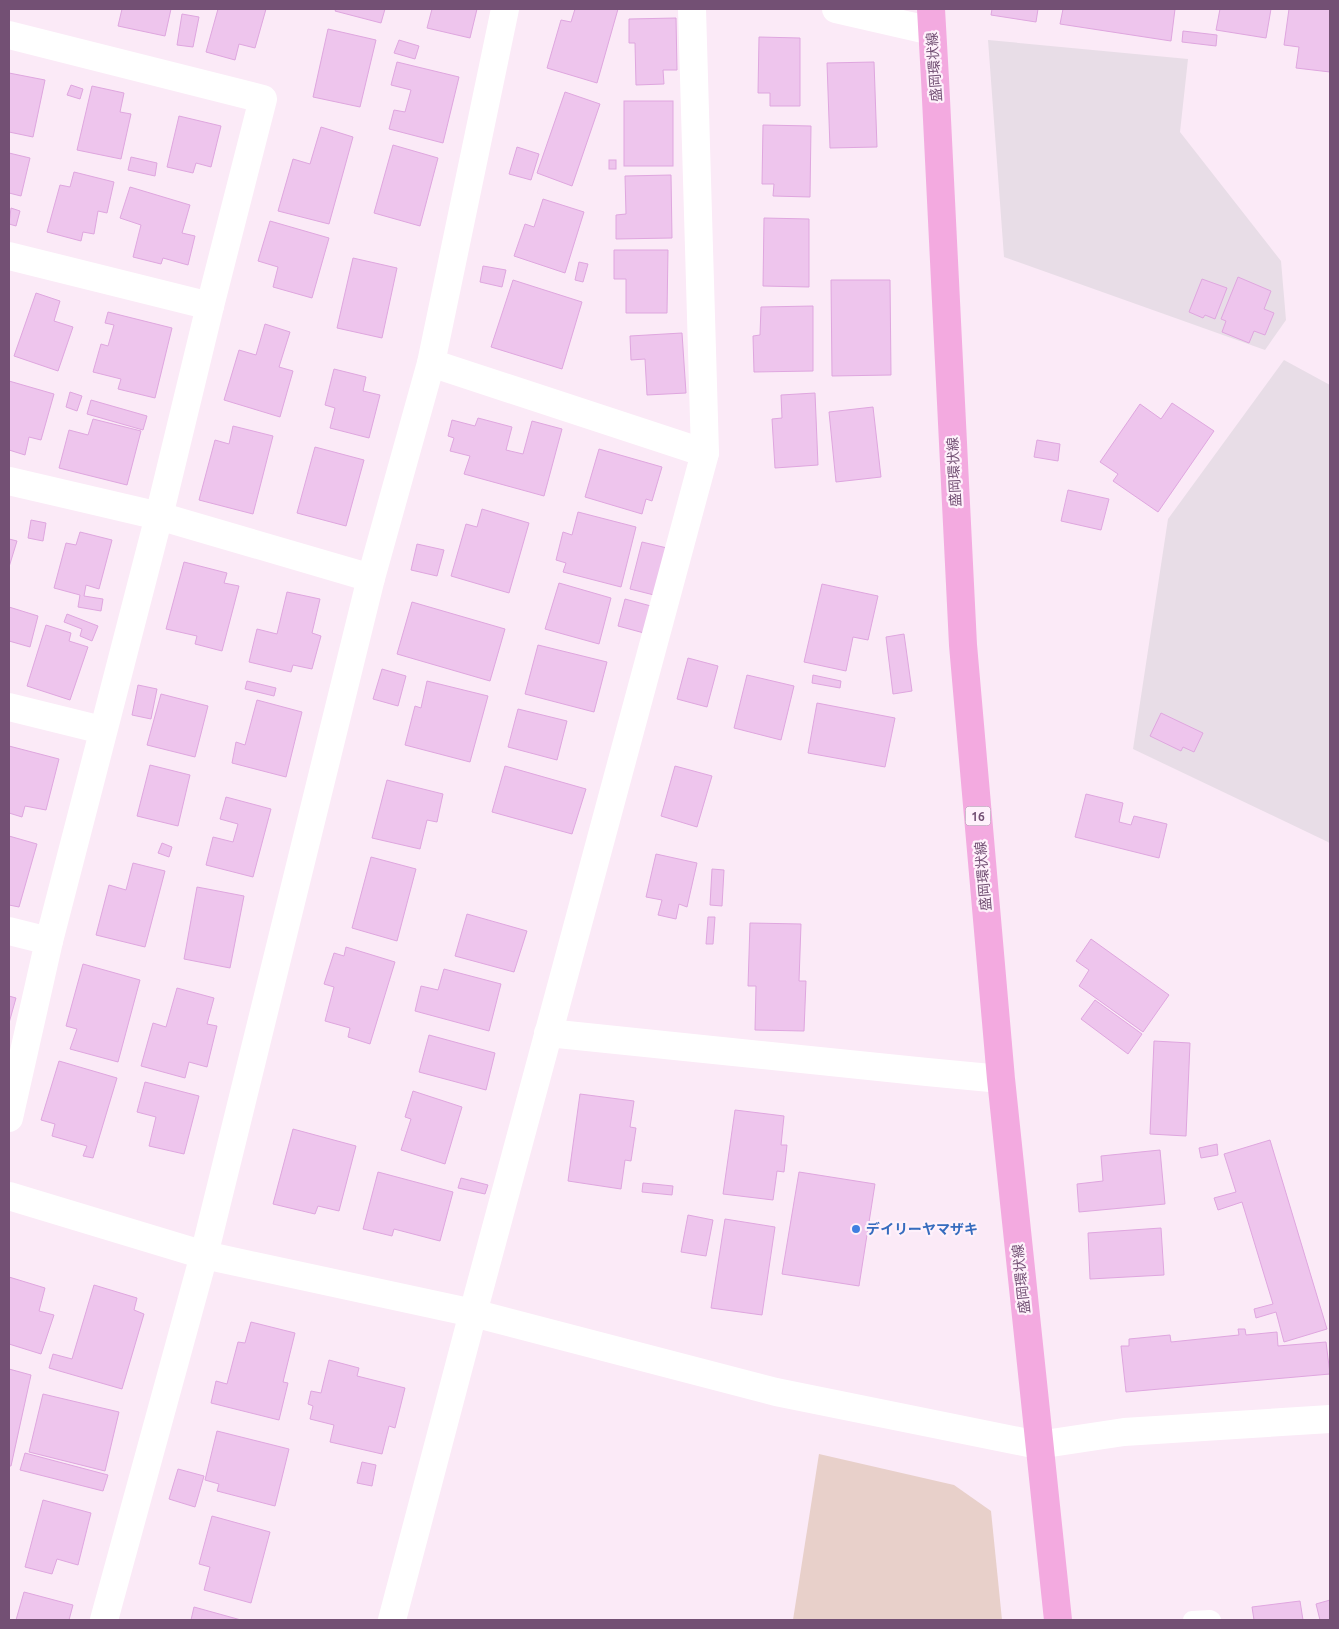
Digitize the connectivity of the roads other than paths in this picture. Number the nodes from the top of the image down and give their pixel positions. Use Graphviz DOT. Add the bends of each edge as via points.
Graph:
graph roads {
  1 [pos="505,9"];
  2 [pos="692,9"];
  3 [pos="836,9"];
  4 [pos="931,20"];
  5 [pos="9,35"];
  6 [pos="9,256"];
  7 [pos="210,306"];
  8 [pos="432,363"];
  9 [pos="704,453"];
  10 [pos="9,481"];
  11 [pos="159,516"];
  12 [pos="371,578"];
  13 [pos="9,707"];
  14 [pos="102,730"];
  15 [pos="9,931"];
  16 [pos="49,941"];
  17 [pos="548,1033"];
  18 [pos="1001,1079"];
  19 [pos="9,1118"];
  20 [pos="9,1196"];
  21 [pos="204,1255"];
  22 [pos="473,1313"];
  23 [pos="1330,1419"];
  24 [pos="1038,1445"];
  25 [pos="104,1620"];
  26 [pos="392,1620"];
  27 [pos="1058,1620"];
  28 [pos="1192,1620"];
  29 [pos="1212,1620"];
  1 -- 8 [label="street"];
  2 -- 9 [label="street"];
  3 -- 4 [label="street"];
  4 -- 18 [label="main road, 盛岡環状線 / 16" via="963,645"];
  5 -- 7 [label="street" via="263,99"];
  6 -- 7 [label="street"];
  7 -- 11 [label="street"];
  8 -- 9 [label="street"];
  8 -- 12 [label="street"];
  9 -- 17 [label="street"];
  10 -- 11 [label="street"];
  11 -- 12 [label="street"];
  11 -- 14 [label="street"];
  12 -- 21 [label="street"];
  13 -- 14 [label="street"];
  14 -- 16 [label="street"];
  15 -- 16 [label="street"];
  16 -- 19 [label="street"];
  17 -- 18 [label="street"];
  17 -- 22 [label="street"];
  18 -- 24 [label="main road, 盛岡環状線 / 16"];
  20 -- 21 [label="street"];
  21 -- 22 [label="street"];
  21 -- 25 [label="street"];
  22 -- 24 [label="street" via="776,1392"];
  22 -- 26 [label="street"];
  23 -- 24 [label="street" via="1124,1432"];
  24 -- 27 [label="main road, 盛岡環状線 / 16"];
  28 -- 29 [label="lane"];
}
